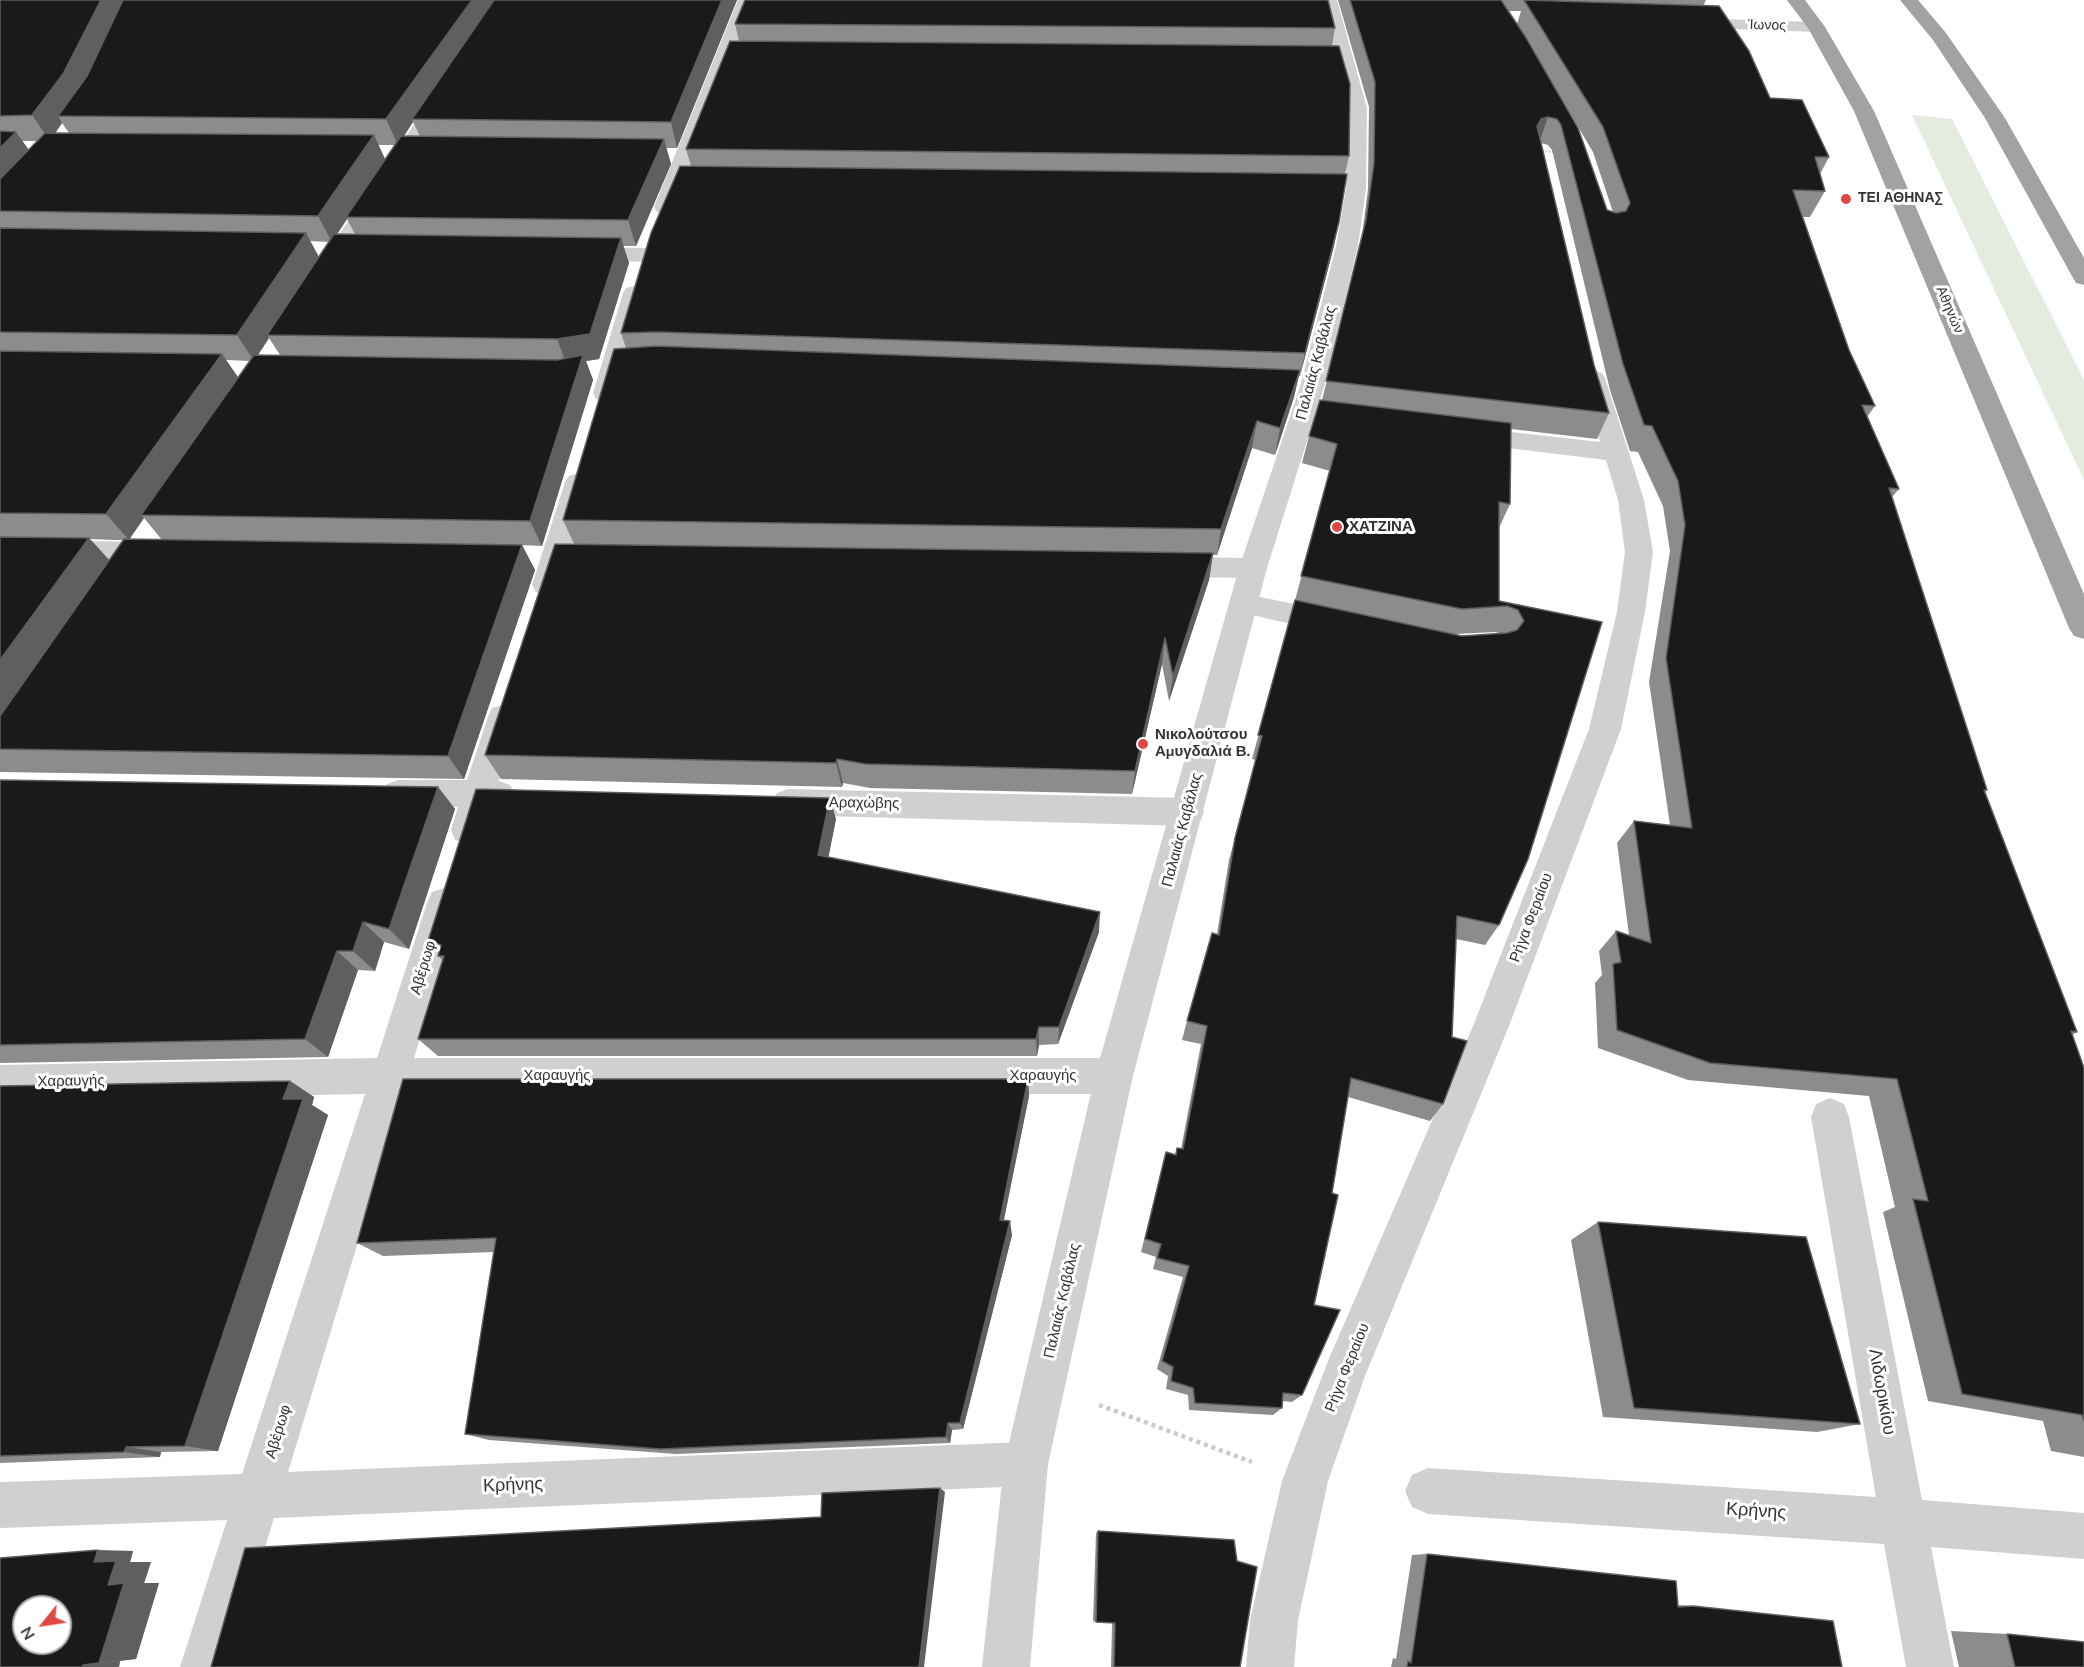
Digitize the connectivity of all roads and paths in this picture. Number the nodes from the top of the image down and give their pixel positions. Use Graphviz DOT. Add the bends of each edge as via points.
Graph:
graph roads {
  1 [pos="747,0"];
  2 [pos="1328,0"];
  3 [pos="1796,0"];
  4 [pos="1909,0"];
  5 [pos="1664,23"];
  6 [pos="1816,27"];
  7 [pos="456,77"];
  8 [pos="1540,151"];
  9 [pos="1560,152"];
  10 [pos="562,254"];
  11 [pos="645,255"];
  12 [pos="2084,278"];
  13 [pos="312,292"];
  14 [pos="1585,345"];
  15 [pos="595,424"];
  16 [pos="1443,432"];
  17 [pos="1617,453"];
  18 [pos="585,457"];
  19 [pos="0,550"];
  20 [pos="184,553"];
  21 [pos="1135,567"];
  22 [pos="1253,568"];
  23 [pos="1245,604"];
  24 [pos="537,614"];
  25 [pos="1359,628"];
  26 [pos="2084,628"];
  27 [pos="511,693"];
  28 [pos="370,792"];
  29 [pos="478,794"];
  30 [pos="525,795"];
  31 [pos="762,801"];
  32 [pos="1188,812"];
  33 [pos="391,1076"];
  34 [pos="1114,1076"];
  35 [pos="0,1083"];
  36 [pos="1830,1117"];
  37 [pos="1045,1383"];
  38 [pos="1026,1464"];
  39 [pos="1305,1481"];
  40 [pos="1428,1491"];
  41 [pos="258,1496"];
  42 [pos="0,1505"];
  43 [pos="1905,1522"];
  44 [pos="2084,1536"];
  45 [pos="204,1667"];
  46 [pos="1006,1667"];
  47 [pos="1270,1667"];
  48 [pos="1930,1667"];
  1 -- 11 [label="street" via="733,56"];
  2 -- 22 [label="street, Παλαιάς Καβάλας" via="1334,61 1357,108 1344,189 1347,246 1308,401"];
  3 -- 6 [label="highway, Αθηνών"];
  4 -- 12 [label="highway" via="1940,37 1995,118"];
  5 -- 6 [label="street, Ίωνος"];
  6 -- 26 [label="highway, Αθηνών" via="1864,111"];
  7 -- 13 [label="street"];
  8 -- 9 [label="path"];
  10 -- 11 [label="street"];
  11 -- 15 [label="street"];
  14 -- 17 [label="street, Ρήγα Φεραίου"];
  16 -- 17 [label="street"];
  17 -- 39 [label="street, Ρήγα Φεραίου" via="1631,500 1639,552 1631,612 1605,729 1491,1026 1343,1376"];
  18 -- 24 [label="street"];
  19 -- 20 [label="street"];
  21 -- 22 [label="street"];
  22 -- 23 [label="street, Παλαιάς Καβάλας"];
  23 -- 25 [label="street"];
  23 -- 32 [label="street, Παλαιάς Καβάλας"];
  27 -- 29 [label="street, Αβέρωφ"];
  28 -- 29 [label="street"];
  29 -- 30 [label="street"];
  29 -- 33 [label="street, Αβέρωφ"];
  31 -- 32 [label="street, Αραχώβης"];
  32 -- 34 [label="street, Παλαιάς Καβάλας"];
  33 -- 34 [label="street, Χαραυγής"];
  33 -- 35 [label="street, Χαραυγής"];
  33 -- 41 [label="street, Αβέρωφ"];
  34 -- 37 [label="street, Παλαιάς Καβάλας"];
  36 -- 43 [label="street, Λιδωρικίου"];
  37 -- 38 [label="street, Παλαιάς Καβάλας"];
  37 -- 39 [label="path" via="1158,1429"];
  38 -- 41 [label="street, Κρήνης"];
  38 -- 46 [label="street, Παλαιάς Καβάλας"];
  39 -- 47 [label="street, Ρήγα Φεραίου" via="1274,1620"];
  40 -- 43 [label="street, Κρήνης"];
  41 -- 42 [label="street, Κρήνης"];
  41 -- 45 [label="street, Αβέρωφ"];
  43 -- 44 [label="street, Κρήνης"];
  43 -- 48 [label="street, Λιδωρικίου"];
}
